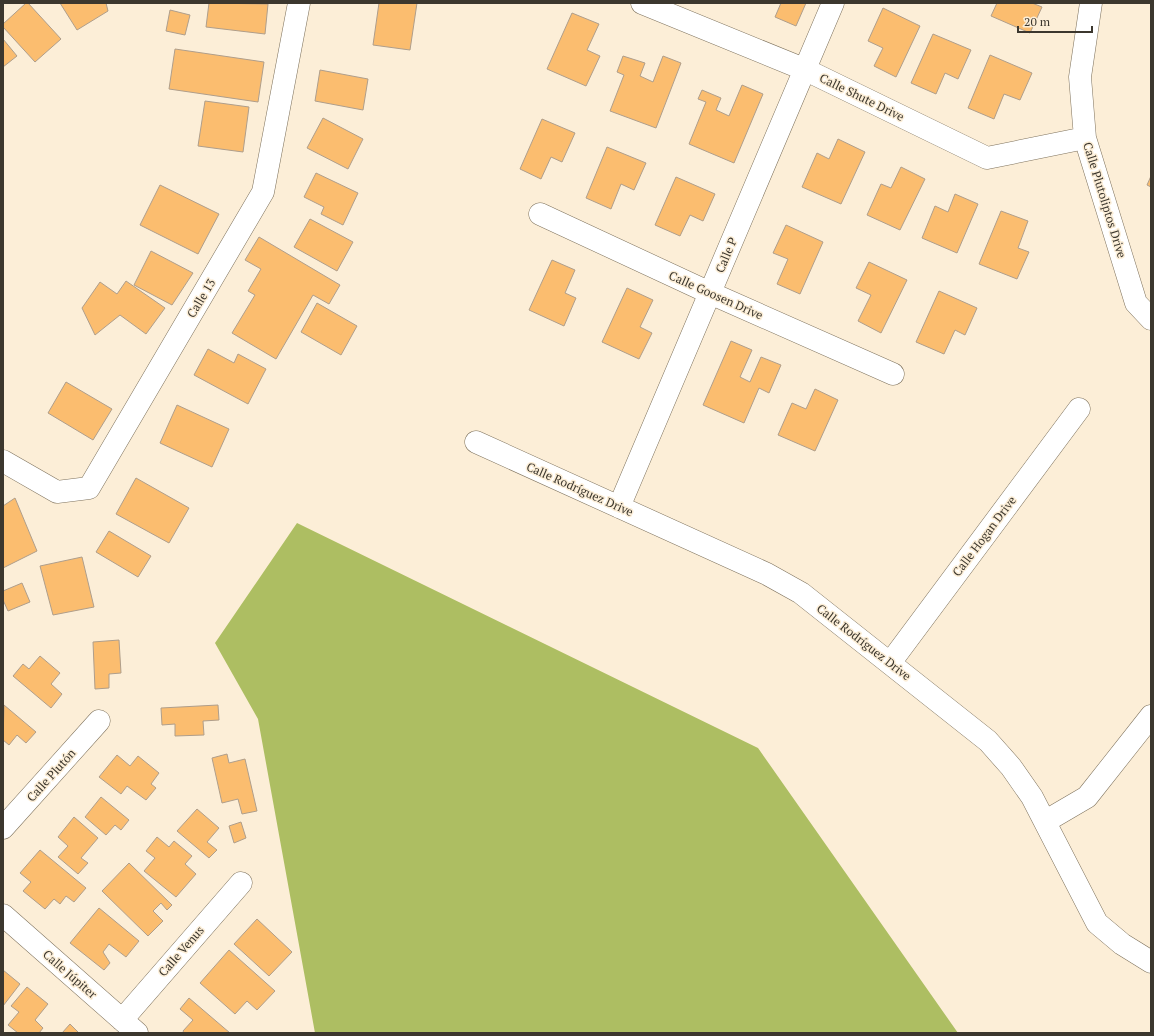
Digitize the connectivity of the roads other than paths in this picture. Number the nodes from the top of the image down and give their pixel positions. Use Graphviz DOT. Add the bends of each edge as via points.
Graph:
graph roads {
  1 [pos="299,3"];
  2 [pos="642,3"];
  3 [pos="833,3"];
  4 [pos="1091,3"];
  5 [pos="806,70"];
  6 [pos="1085,138"];
  7 [pos="540,214"];
  8 [pos="710,293"];
  9 [pos="1144,299"];
  10 [pos="1151,319"];
  11 [pos="893,374"];
  12 [pos="1079,409"];
  13 [pos="476,442"];
  14 [pos="3,462"];
  15 [pos="619,507"];
  16 [pos="890,663"];
  17 [pos="1151,716"];
  18 [pos="99,721"];
  19 [pos="1046,822"];
  20 [pos="3,828"];
  21 [pos="241,883"];
  22 [pos="3,915"];
  23 [pos="1151,962"];
  24 [pos="129,1026"];
  1 -- 14 [label="street, Calle 13" via="263,192 89,488 57,492"];
  2 -- 5 [label="street, Calle Shute Drive"];
  3 -- 5 [label="street, Calle P"];
  4 -- 6 [label="street, Calle Plutoliptos Drive" via="1080,77"];
  5 -- 6 [label="street, Calle Shute Drive" via="987,158"];
  5 -- 8 [label="street, Calle P"];
  6 -- 9 [label="street, Calle Plutoliptos Drive"];
  7 -- 8 [label="street, Calle Goosen Drive"];
  8 -- 11 [label="street, Calle Goosen Drive"];
  8 -- 15 [label="street, Calle P"];
  9 -- 10 [label="street, Calle Plutoliptos Drive"];
  12 -- 16 [label="street, Calle Hogan Drive"];
  13 -- 15 [label="street, Calle Rodríguez Drive"];
  15 -- 16 [label="street, Calle Rodríguez Drive" via="784,582"];
  16 -- 19 [label="street, Calle Rodríguez Drive" via="988,741 1032,797"];
  17 -- 19 [label="street" via="1087,797"];
  18 -- 20 [label="street, Calle Plutón"];
  19 -- 23 [label="street, Calle Rodríguez Drive" via="1097,923 1122,944"];
  21 -- 24 [label="street, Calle Venus"];
  22 -- 24 [label="street, Calle Júpiter"];
}
